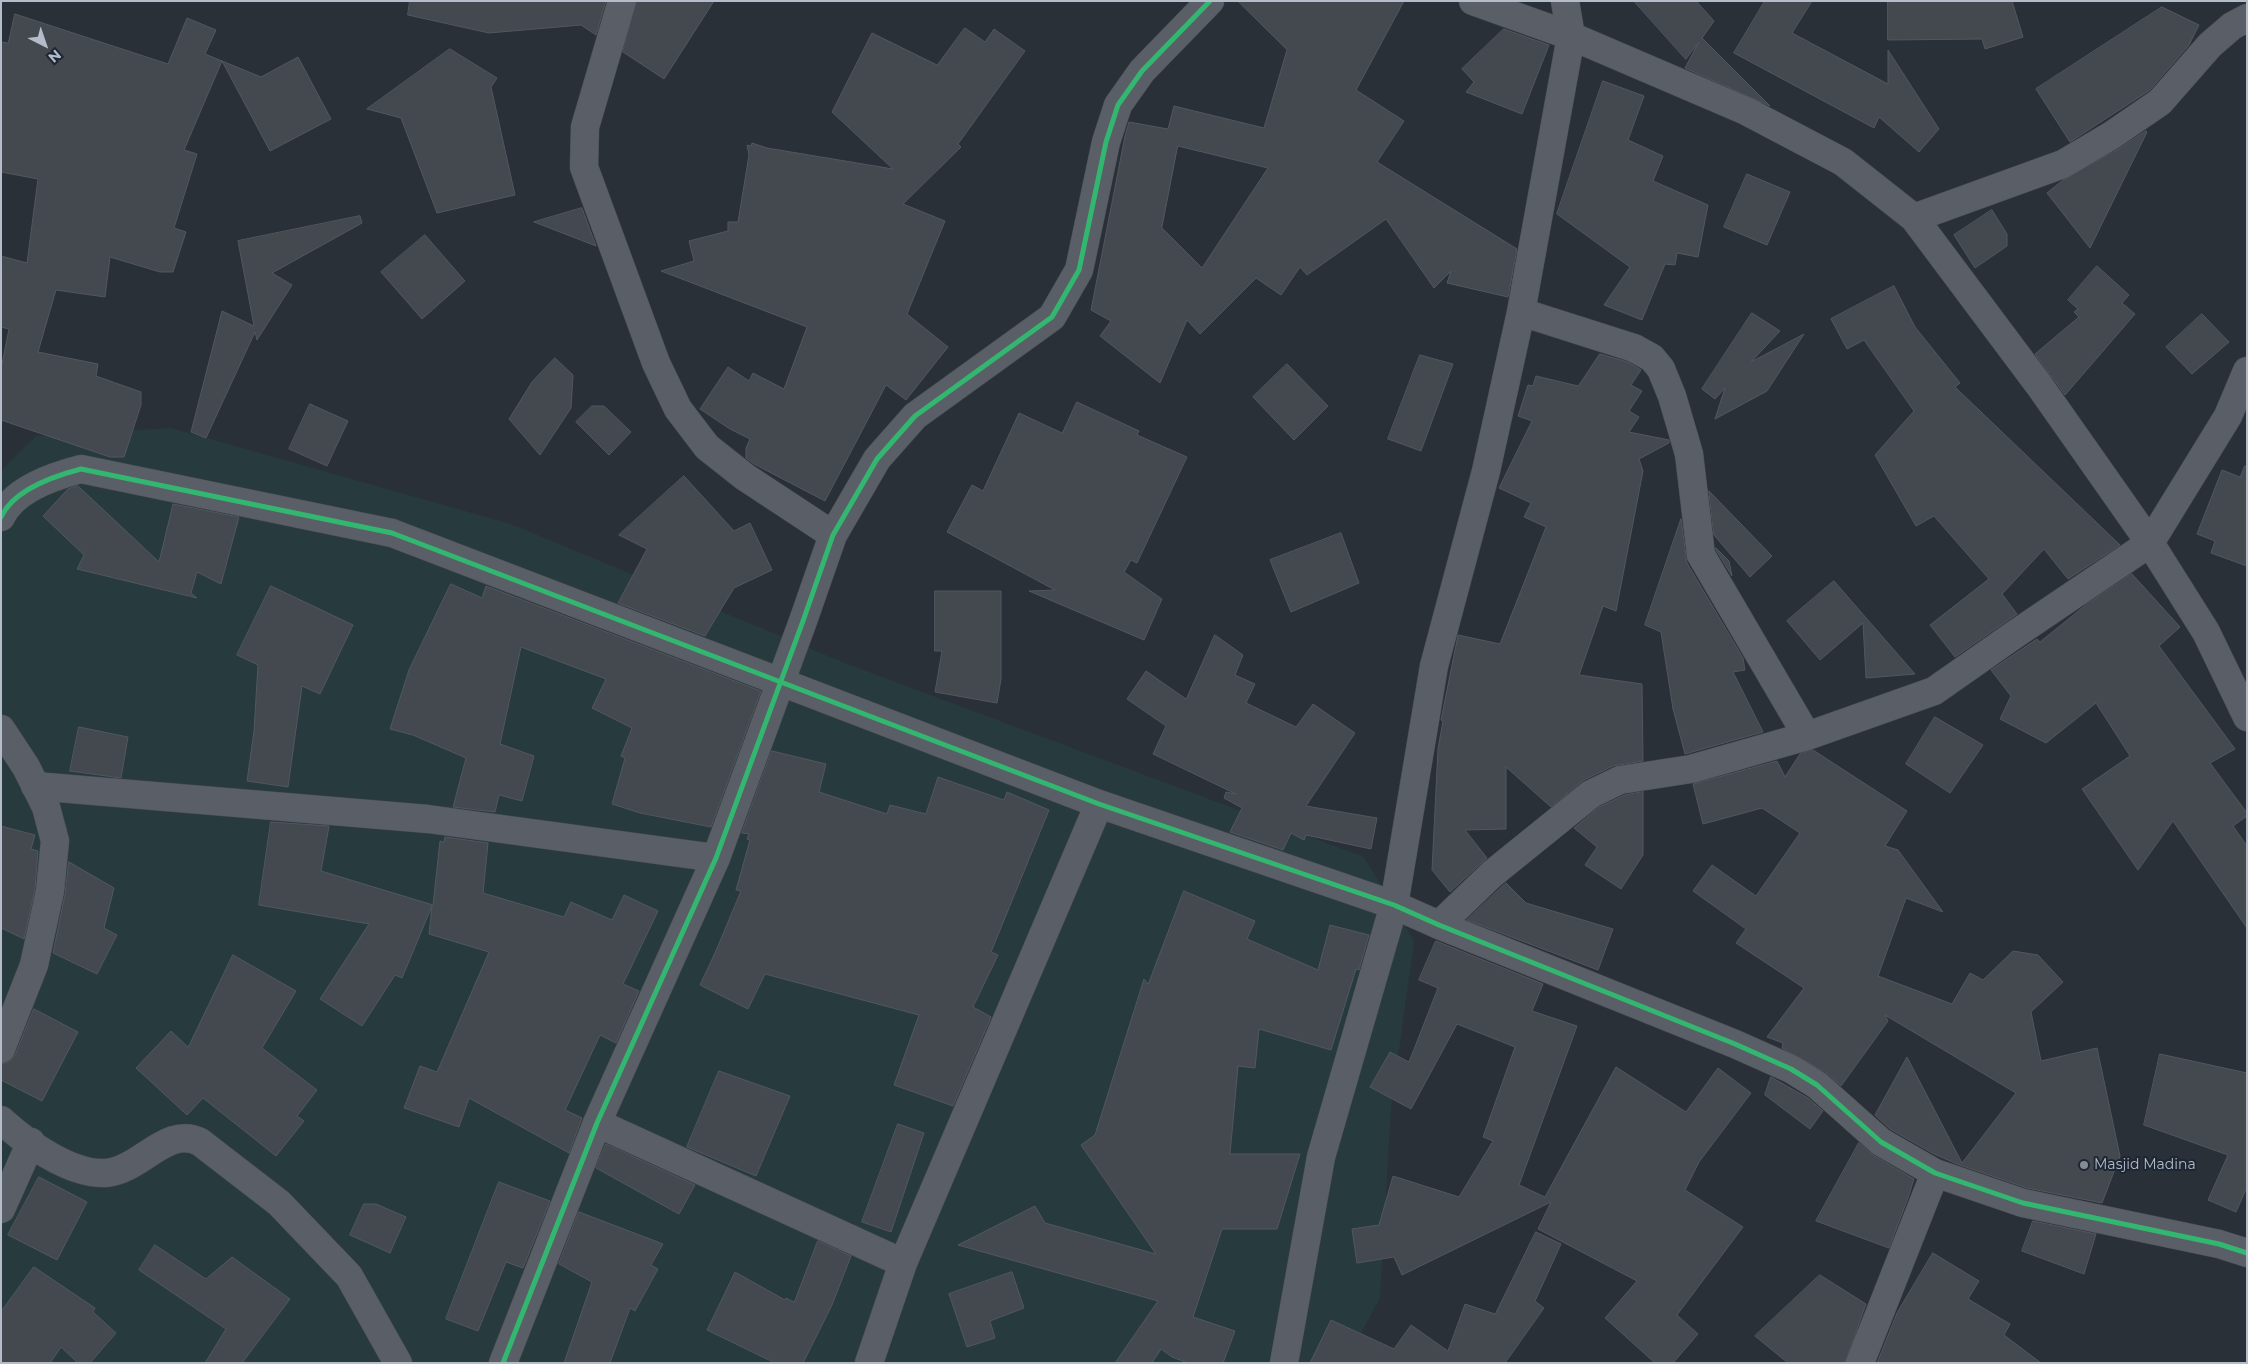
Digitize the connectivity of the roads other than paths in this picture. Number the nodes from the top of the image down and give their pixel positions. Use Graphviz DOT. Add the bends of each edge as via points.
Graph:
graph roads {
  1 [pos="622,1"];
  2 [pos="1210,1"];
  3 [pos="1473,1"];
  4 [pos="1568,3"];
  5 [pos="2247,18"];
  6 [pos="1571,36"];
  7 [pos="1914,218"];
  8 [pos="1521,312"];
  9 [pos="2247,371"];
  10 [pos="1,517"];
  11 [pos="833,535"];
  12 [pos="2150,543"];
  13 [pos="780,681"];
  14 [pos="2247,717"];
  15 [pos="1,729"];
  16 [pos="1807,736"];
  17 [pos="36,786"];
  18 [pos="1099,804"];
  19 [pos="716,858"];
  20 [pos="1394,905"];
  21 [pos="1439,925"];
  22 [pos="1,1049"];
  23 [pos="1,1120"];
  24 [pos="597,1124"];
  25 [pos="31,1142"];
  26 [pos="1935,1173"];
  27 [pos="1,1209"];
  28 [pos="2247,1253"];
  29 [pos="903,1263"];
  30 [pos="398,1363"];
  31 [pos="503,1363"];
  32 [pos="869,1363"];
  33 [pos="1284,1363"];
  34 [pos="1860,1363"];
  1 -- 11 [label="street" via="585,127 584,167 656,363 678,409 707,447 745,477"];
  2 -- 11 [label="street" via="1142,71 1118,105 1106,142 1079,270 1052,318 915,416 877,460"];
  3 -- 6 [label="street"];
  4 -- 6 [label="street"];
  5 -- 7 [label="street" via="2210,45 2160,102 2112,135 2063,164"];
  6 -- 7 [label="street" via="1746,111 1843,162"];
  6 -- 8 [label="street"];
  7 -- 12 [label="street"];
  8 -- 16 [label="street" via="1634,348 1652,358 1660,369 1672,396 1689,454 1701,555"];
  8 -- 20 [label="street" via="1486,472 1434,666"];
  9 -- 12 [label="street" via="2228,416"];
  10 -- 13 [label="street" via="26,491 52,477 81,469 392,533"];
  11 -- 13 [label="street"];
  12 -- 14 [label="street" via="2206,632"];
  12 -- 16 [label="street" via="1934,692"];
  13 -- 18 [label="street"];
  13 -- 19 [label="street"];
  15 -- 17 [label="street"];
  16 -- 21 [label="street" via="1691,769 1620,780 1591,794 1492,874"];
  17 -- 19 [label="street" via="428,819"];
  17 -- 22 [label="street" via="46,807 54,841 50,891 34,965"];
  18 -- 20 [label="street"];
  18 -- 29 [label="street"];
  19 -- 24 [label="street"];
  20 -- 21 [label="street"];
  20 -- 33 [label="street" via="1321,1158"];
  21 -- 26 [label="street" via="1735,1044 1791,1070 1817,1085 1881,1142"];
  23 -- 25 [label="street"];
  24 -- 29 [label="street"];
  24 -- 31 [label="street"];
  25 -- 27 [label="street"];
  25 -- 30 [label="street" via="77,1170 94,1173 107,1173 129,1166 173,1139 191,1138 200,1142 280,1203 350,1276"];
  26 -- 28 [label="street" via="2023,1203 2219,1244"];
  26 -- 34 [label="street"];
  29 -- 32 [label="street"];
}
